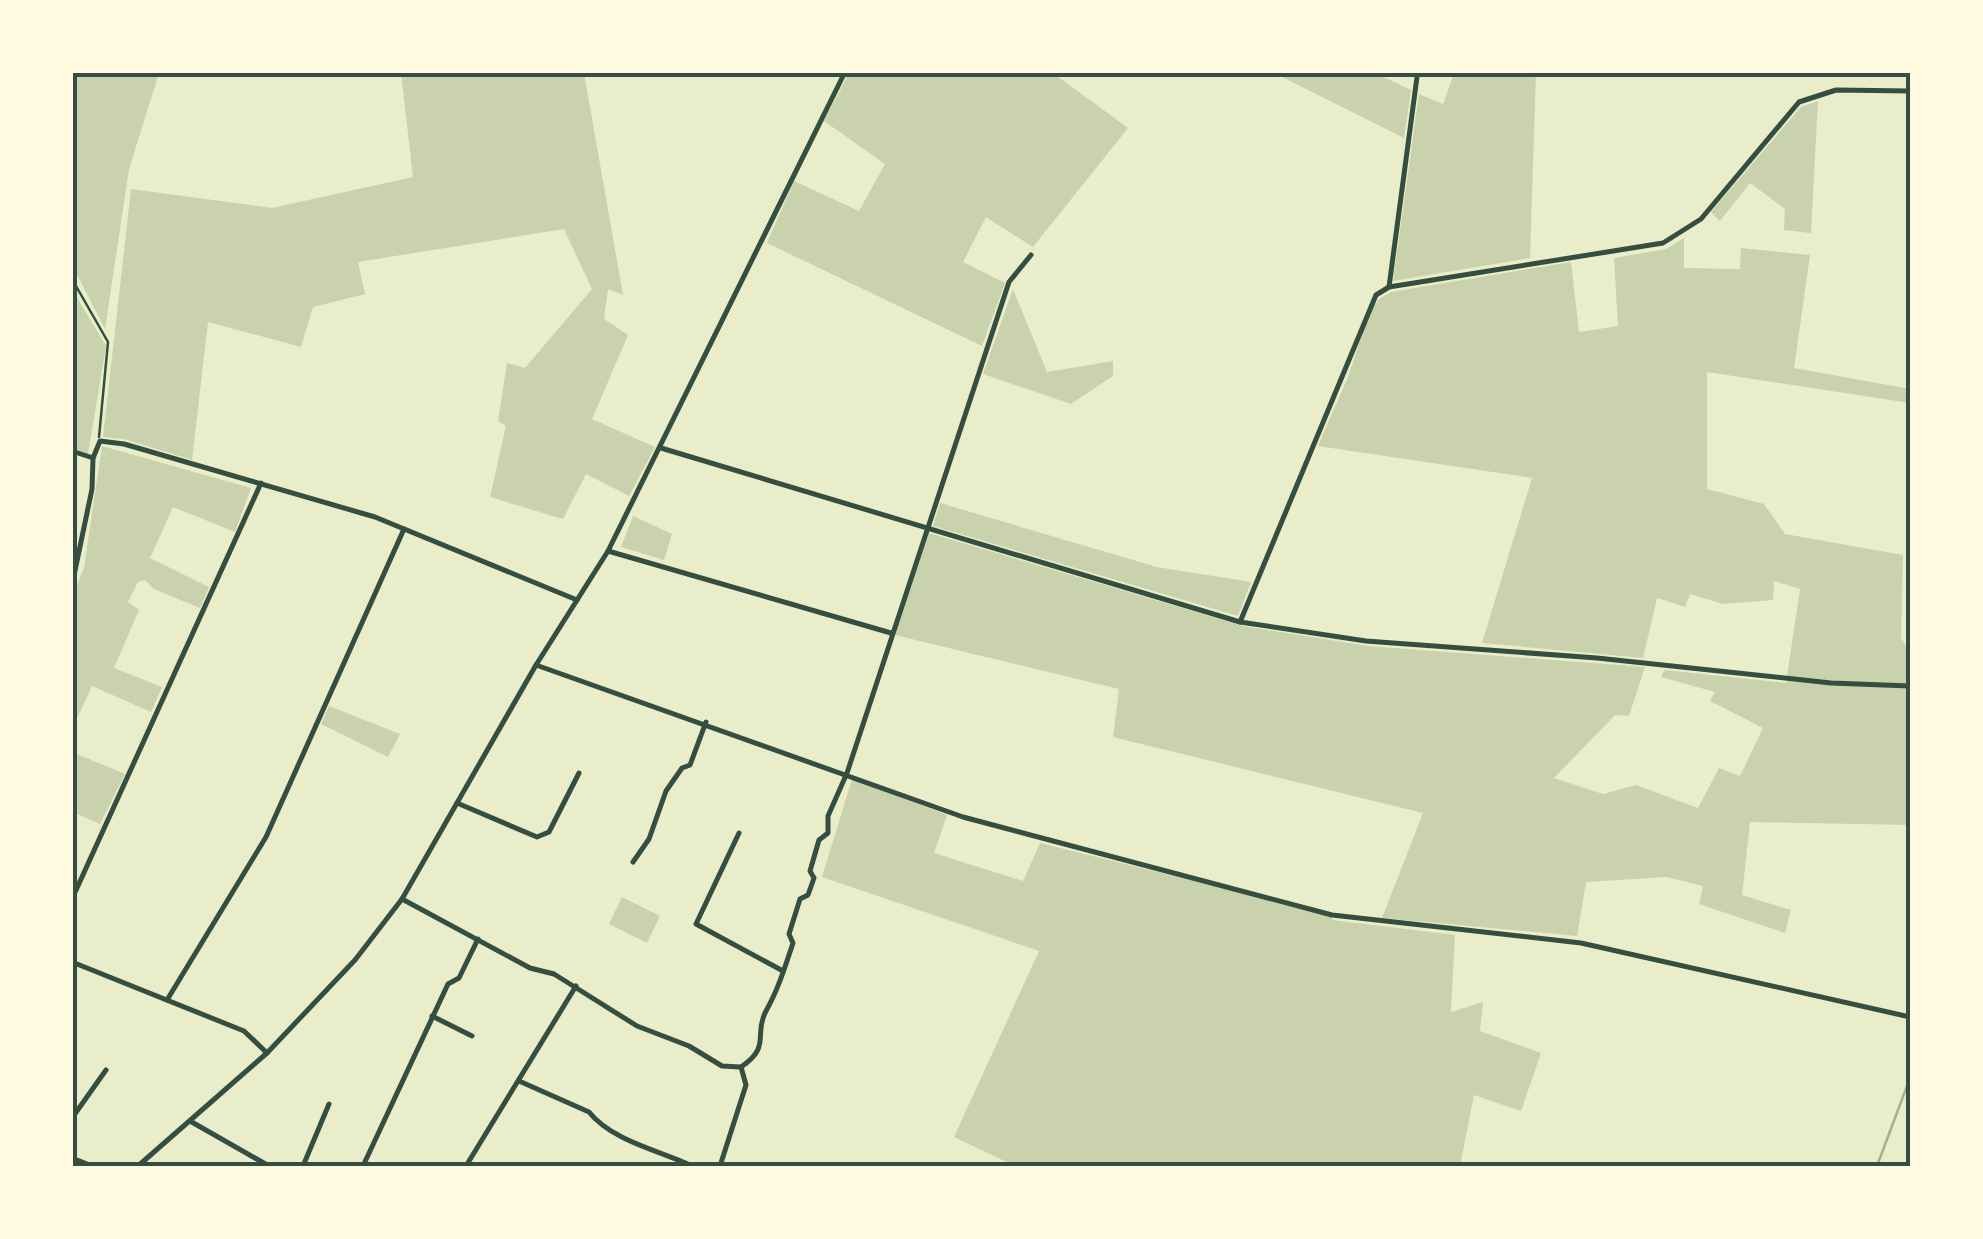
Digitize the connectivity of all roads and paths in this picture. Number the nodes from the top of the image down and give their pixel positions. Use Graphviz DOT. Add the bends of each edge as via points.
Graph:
graph roads {
  1 [pos="844,72"];
  2 [pos="1417,77"];
  3 [pos="1910,90"];
  4 [pos="1030,254"];
  5 [pos="72,279"];
  6 [pos="1389,287"];
  7 [pos="100,442"];
  8 [pos="661,448"];
  9 [pos="72,451"];
  10 [pos="93,458"];
  11 [pos="261,484"];
  12 [pos="926,528"];
  13 [pos="404,529"];
  14 [pos="608,551"];
  15 [pos="72,585"];
  16 [pos="577,600"];
  17 [pos="1240,622"];
  18 [pos="891,633"];
  19 [pos="536,666"];
  20 [pos="1910,686"];
  21 [pos="706,722"];
  22 [pos="579,772"];
  23 [pos="847,774"];
  24 [pos="457,803"];
  25 [pos="738,833"];
  26 [pos="632,862"];
  27 [pos="72,899"];
  28 [pos="402,899"];
  29 [pos="478,939"];
  30 [pos="72,962"];
  31 [pos="783,971"];
  32 [pos="576,986"];
  33 [pos="166,1000"];
  34 [pos="432,1016"];
  35 [pos="1910,1016"];
  36 [pos="472,1036"];
  37 [pos="267,1053"];
  38 [pos="741,1066"];
  39 [pos="106,1070"];
  40 [pos="519,1081"];
  41 [pos="329,1104"];
  42 [pos="72,1118"];
  43 [pos="190,1121"];
  44 [pos="72,1158"];
  45 [pos="92,1166"];
  46 [pos="138,1166"];
  47 [pos="269,1166"];
  48 [pos="303,1166"];
  49 [pos="362,1166"];
  50 [pos="466,1166"];
  51 [pos="692,1166"];
  52 [pos="720,1166"];
  1 -- 8 [label="street"];
  2 -- 6 [label="street"];
  3 -- 6 [label="street" via="1836,90 1799,102 1700,219 1663,243"];
  4 -- 12 [label="street" via="1010,282"];
  5 -- 7 [label="lane" via="108,342"];
  6 -- 17 [label="street" via="1366,310"];
  7 -- 10 [label="street"];
  7 -- 11 [label="street"];
  8 -- 12 [label="street"];
  8 -- 14 [label="street"];
  9 -- 10 [label="street"];
  10 -- 15 [label="street"];
  11 -- 13 [label="street"];
  11 -- 27 [label="street"];
  12 -- 17 [label="street"];
  12 -- 18 [label="street"];
  13 -- 16 [label="street"];
  13 -- 33 [label="street" via="266,837"];
  14 -- 16 [label="street"];
  14 -- 18 [label="street"];
  16 -- 19 [label="street"];
  17 -- 20 [label="street" via="1366,641"];
  18 -- 23 [label="street"];
  19 -- 21 [label="street"];
  19 -- 24 [label="street"];
  21 -- 23 [label="street"];
  21 -- 26 [label="street" via="690,764 666,791 649,839"];
  22 -- 24 [label="street" via="549,832 537,837"];
  23 -- 31 [label="street" via="828,816 828,833 819,840 808,895 800,898"];
  23 -- 35 [label="street" via="962,817 1332,915 1582,942"];
  24 -- 28 [label="street"];
  25 -- 31 [label="street" via="696,924"];
  28 -- 29 [label="street"];
  28 -- 37 [label="street" via="356,960"];
  29 -- 32 [label="street"];
  29 -- 34 [label="street"];
  30 -- 33 [label="street"];
  31 -- 38 [label="street" via="765,1014 760,1049"];
  32 -- 38 [label="street" via="637,1026 722,1066"];
  32 -- 40 [label="street"];
  33 -- 37 [label="street" via="244,1030"];
  34 -- 36 [label="street"];
  34 -- 49 [label="street"];
  37 -- 43 [label="street"];
  38 -- 52 [label="street" via="746,1085"];
  39 -- 42 [label="street"];
  40 -- 50 [label="street"];
  40 -- 51 [label="street" via="589,1112 652,1153"];
  41 -- 48 [label="street"];
  43 -- 46 [label="street"];
  43 -- 47 [label="street"];
  44 -- 45 [label="street"];
}
